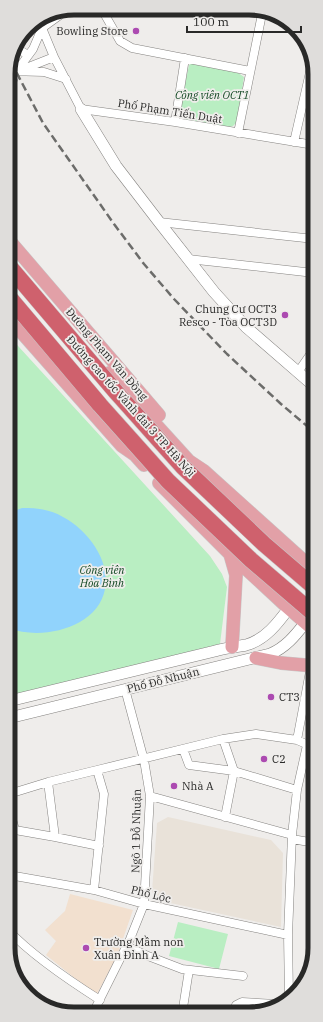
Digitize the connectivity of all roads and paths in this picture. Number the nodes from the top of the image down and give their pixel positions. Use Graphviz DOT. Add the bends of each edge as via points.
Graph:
graph roads {
  1 [pos="105,15"];
  2 [pos="262,16"];
  3 [pos="40,25"];
  4 [pos="40,26"];
  5 [pos="20,51"];
  6 [pos="28,55"];
  7 [pos="54,57"];
  8 [pos="185,58"];
  9 [pos="15,68"];
  10 [pos="15,70"];
  11 [pos="15,71"];
  12 [pos="250,71"];
  13 [pos="66,80"];
  14 [pos="308,81"];
  15 [pos="81,109"];
  16 [pos="175,122"];
  17 [pos="238,133"];
  18 [pos="294,142"];
  19 [pos="308,145"];
  20 [pos="159,222"];
  21 [pos="308,238"];
  22 [pos="15,247"];
  23 [pos="188,259"];
  24 [pos="15,267"];
  25 [pos="15,273"];
  26 [pos="308,274"];
  27 [pos="15,305"];
  28 [pos="15,305"];
  29 [pos="15,325"];
  30 [pos="308,358"];
  31 [pos="298,372"];
  32 [pos="308,381"];
  33 [pos="135,455"];
  34 [pos="204,471"];
  35 [pos="230,554"];
  36 [pos="308,565"];
  37 [pos="308,582"];
  38 [pos="308,585"];
  39 [pos="289,608"];
  40 [pos="308,616"];
  41 [pos="308,618"];
  42 [pos="308,624"];
  43 [pos="232,647"];
  44 [pos="256,658"];
  45 [pos="308,665"];
  46 [pos="125,689"];
  47 [pos="308,689"];
  48 [pos="15,700"];
  49 [pos="15,716"];
  50 [pos="223,740"];
  51 [pos="297,740"];
  52 [pos="308,745"];
  53 [pos="183,749"];
  54 [pos="308,755"];
  55 [pos="144,760"];
  56 [pos="97,770"];
  57 [pos="234,771"];
  58 [pos="48,782"];
  59 [pos="297,790"];
  60 [pos="15,792"];
  61 [pos="150,796"];
  62 [pos="225,817"];
  63 [pos="15,830"];
  64 [pos="55,837"];
  65 [pos="292,837"];
  66 [pos="308,841"];
  67 [pos="99,846"];
  68 [pos="15,876"];
  69 [pos="94,890"];
  70 [pos="144,904"];
  71 [pos="288,935"];
  72 [pos="15,936"];
  73 [pos="127,946"];
  74 [pos="189,970"];
  75 [pos="243,976"];
  76 [pos="289,991"];
  77 [pos="100,1000"];
  78 [pos="269,1004"];
  79 [pos="96,1007"];
  80 [pos="183,1007"];
  81 [pos="235,1007"];
  1 -- 8 [label="street" via="120,41 132,48"];
  2 -- 12 [label="street"];
  3 -- 7 [label="street"];
  4 -- 6 [label="street" via="33,49"];
  5 -- 6 [label="street"];
  6 -- 9 [label="street"];
  7 -- 10 [label="street"];
  7 -- 13 [label="street"];
  8 -- 12 [label="street"];
  8 -- 16 [label="street"];
  11 -- 13 [label="street" via="44,72"];
  12 -- 17 [label="street"];
  13 -- 15 [label="street"];
  14 -- 18 [label="street"];
  15 -- 16 [label="street, Phố Phạm Tiến Duật"];
  15 -- 20 [label="street" via="116,166"];
  16 -- 17 [label="street, Phố Phạm Tiến Duật"];
  17 -- 18 [label="street, Phố Phạm Tiến Duật"];
  18 -- 19 [label="street, Phố Phạm Tiến Duật"];
  20 -- 21 [label="street"];
  20 -- 23 [label="street"];
  22 -- 34 [label="main road, Đường Phạm Văn Đồng" via="194,456"];
  23 -- 26 [label="street"];
  23 -- 31 [label="street" via="246,327"];
  24 -- 34 [label="main road, Đường Phạm Văn Đồng" via="189,461"];
  25 -- 37 [label="highway, Đường cao tốc Vành đai 3 TP. Hà Nội, bridge" via="183,467"];
  27 -- 33 [label="main road" via="129,440"];
  28 -- 40 [label="highway, Đường cao tốc Vành đai 3 TP. Hà Nội, bridge" via="168,481"];
  29 -- 33 [label="main road" via="122,446"];
  30 -- 31 [label="street"];
  31 -- 32 [label="street"];
  33 -- 35 [label="main road" via="161,485"];
  34 -- 36 [label="main road, Đường Phạm Văn Đồng"];
  35 -- 39 [label="main road"];
  35 -- 43 [label="main road" via="236,575"];
  38 -- 39 [label="main road"];
  39 -- 41 [label="main road"];
  39 -- 43 [label="street, Phố Đỗ Nhuận" via="270,631 260,638"];
  42 -- 44 [label="street, Phố Đỗ Nhuận" via="277,651"];
  43 -- 48 [label="street, Phố Đỗ Nhuận"];
  44 -- 45 [label="main road"];
  44 -- 46 [label="street, Phố Đỗ Nhuận"];
  46 -- 49 [label="street, Phố Đỗ Nhuận"];
  46 -- 55 [label="street, Ngõ 1 Đỗ Nhuận"];
  47 -- 51 [label="street"];
  50 -- 51 [label="street" via="256,734"];
  50 -- 53 [label="street"];
  50 -- 57 [label="street"];
  51 -- 52 [label="street"];
  53 -- 55 [label="street"];
  53 -- 57 [label="street" via="189,765"];
  54 -- 59 [label="street"];
  55 -- 56 [label="street"];
  55 -- 61 [label="street, Ngõ 1 Đỗ Nhuận"];
  56 -- 58 [label="street"];
  56 -- 67 [label="street" via="104,794"];
  57 -- 59 [label="street"];
  57 -- 62 [label="street"];
  58 -- 60 [label="street"];
  58 -- 64 [label="street"];
  59 -- 65 [label="street"];
  61 -- 62 [label="street"];
  61 -- 70 [label="street, Ngõ 1 Đỗ Nhuận"];
  62 -- 65 [label="street"];
  63 -- 64 [label="street"];
  64 -- 67 [label="street"];
  65 -- 66 [label="street"];
  65 -- 71 [label="street"];
  67 -- 69 [label="street"];
  68 -- 69 [label="street, Phố Lộc"];
  69 -- 70 [label="street, Phố Lộc"];
  70 -- 71 [label="street, Phố Lộc"];
  70 -- 73 [label="street, Ngõ 1 Đỗ Nhuận"];
  71 -- 76 [label="street"];
  72 -- 77 [label="street" via="75,984"];
  73 -- 74 [label="street"];
  73 -- 77 [label="street, Ngõ 1 Đỗ Nhuận"];
  74 -- 75 [label="street"];
  74 -- 80 [label="street"];
  77 -- 79 [label="street, Ngõ 1 Đỗ Nhuận"];
  78 -- 81 [label="street" via="242,1002"];
}
